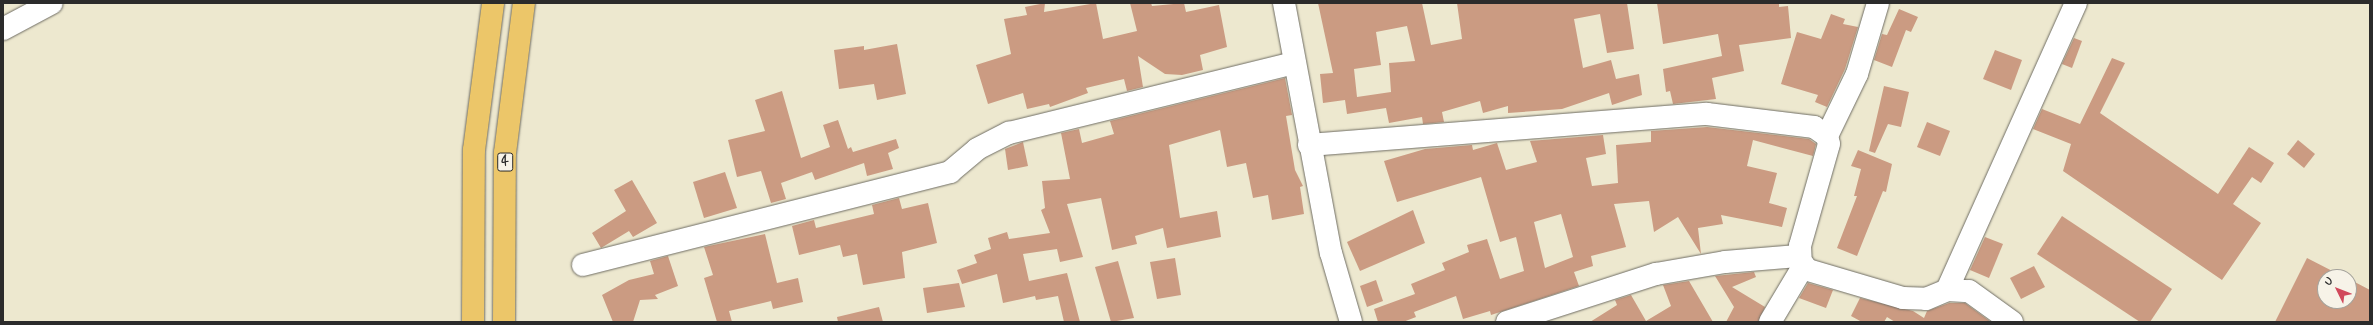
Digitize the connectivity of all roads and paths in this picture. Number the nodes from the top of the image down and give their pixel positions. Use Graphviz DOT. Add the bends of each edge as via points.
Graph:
graph roads {
  1 [pos="52,3"];
  2 [pos="493,3"];
  3 [pos="524,3"];
  4 [pos="1284,3"];
  5 [pos="1878,3"];
  6 [pos="2076,3"];
  7 [pos="3,29"];
  8 [pos="1294,63"];
  9 [pos="1827,136"];
  10 [pos="1309,145"];
  11 [pos="1801,260"];
  12 [pos="583,265"];
  13 [pos="1948,290"];
  14 [pos="1519,320"];
  15 [pos="473,322"];
  16 [pos="504,322"];
  17 [pos="1351,322"];
  18 [pos="1770,322"];
  19 [pos="2012,322"];
  1 -- 7 [label="street"];
  2 -- 15 [label="highway" via="474,150"];
  3 -- 16 [label="highway, 4" via="505,153"];
  4 -- 8 [label="street"];
  5 -- 9 [label="street" via="1857,74"];
  6 -- 13 [label="street"];
  8 -- 10 [label="street"];
  8 -- 12 [label="street" via="1009,133 977,149 950,172"];
  9 -- 10 [label="street" via="1814,127 1707,114 1504,132"];
  9 -- 11 [label="street" via="1829,144"];
  10 -- 17 [label="street" via="1331,253"];
  11 -- 13 [label="street" via="1903,298 1926,299"];
  11 -- 14 [label="street" via="1725,262 1656,274"];
  11 -- 18 [label="street"];
  13 -- 19 [label="street" via="1969,291"];
}
